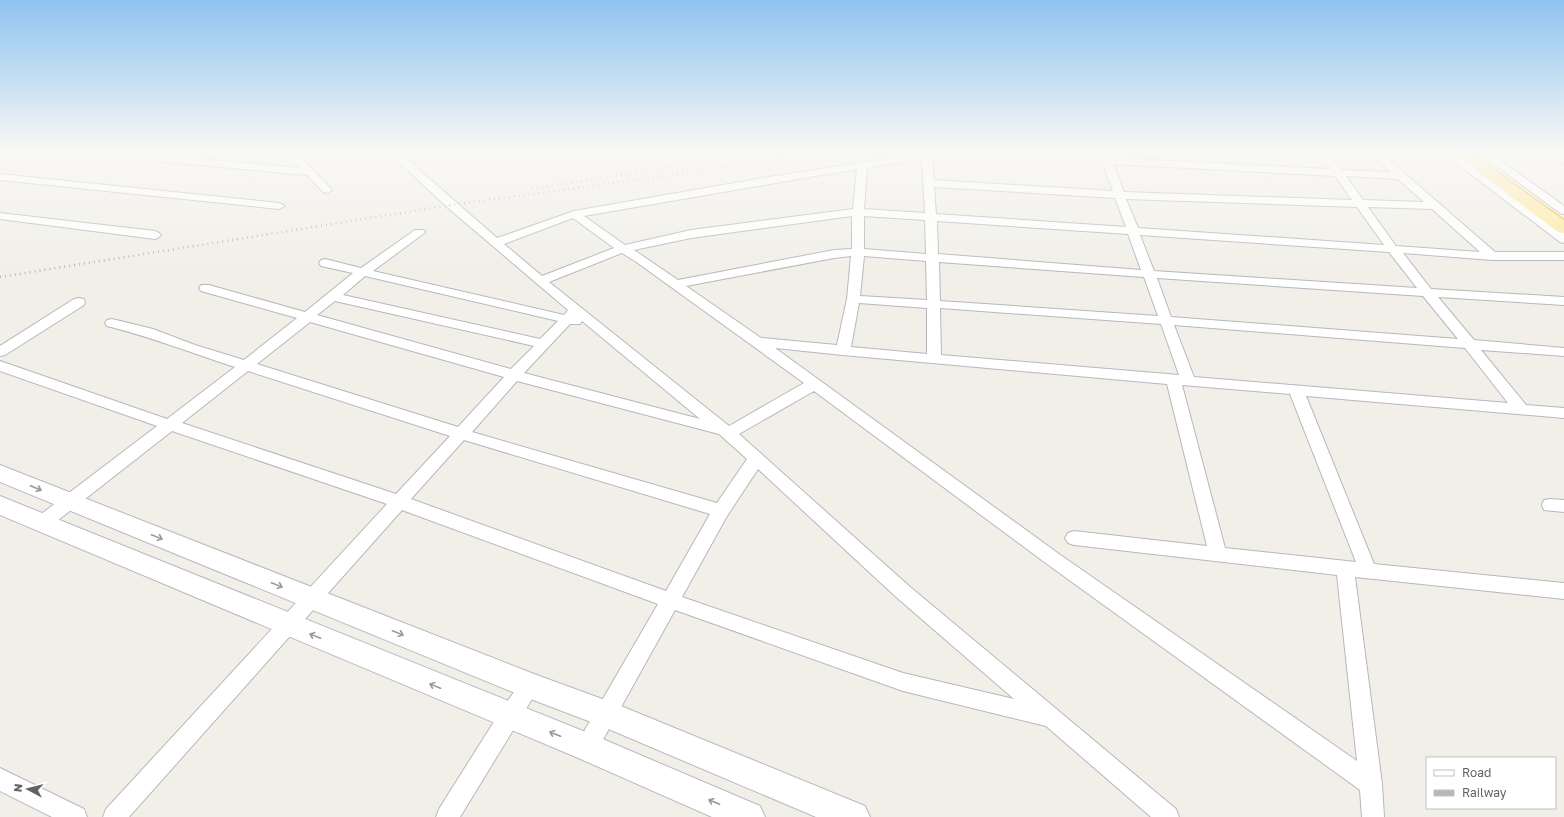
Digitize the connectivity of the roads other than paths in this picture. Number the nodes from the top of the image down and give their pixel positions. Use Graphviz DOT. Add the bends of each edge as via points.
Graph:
graph roads {
  1 [pos="136,191"];
  2 [pos="436,191"];
  3 [pos="705,191"];
  4 [pos="861,191"];
  5 [pos="929,191"];
  6 [pos="1058,191"];
  7 [pos="1118,191"];
  8 [pos="1352,191"];
  9 [pos="1418,191"];
  10 [pos="1499,191"];
  11 [pos="1514,191"];
  12 [pos="1537,191"];
  13 [pos="1120,195"];
  14 [pos="1361,204"];
  15 [pos="279,206"];
  16 [pos="1435,206"];
  17 [pos="1564,211"];
  18 [pos="858,212"];
  19 [pos="574,214"];
  20 [pos="0,216"];
  21 [pos="931,217"];
  22 [pos="1564,228"];
  23 [pos="1133,231"];
  24 [pos="419,232"];
  25 [pos="155,235"];
  26 [pos="1564,239"];
  27 [pos="496,243"];
  28 [pos="1392,248"];
  29 [pos="624,249"];
  30 [pos="858,252"];
  31 [pos="1492,256"];
  32 [pos="1564,256"];
  33 [pos="931,257"];
  34 [pos="325,263"];
  35 [pos="363,272"];
  36 [pos="1148,274"];
  37 [pos="540,281"];
  38 [pos="675,284"];
  39 [pos="205,288"];
  40 [pos="1427,291"];
  41 [pos="332,296"];
  42 [pos="853,299"];
  43 [pos="1564,301"];
  44 [pos="79,302"];
  45 [pos="934,303"];
  46 [pos="571,314"];
  47 [pos="307,317"];
  48 [pos="1165,320"];
  49 [pos="112,323"];
  50 [pos="756,342"];
  51 [pos="543,344"];
  52 [pos="1471,345"];
  53 [pos="843,351"];
  54 [pos="0,352"];
  55 [pos="1564,352"];
  56 [pos="934,359"];
  57 [pos="0,366"];
  58 [pos="246,366"];
  59 [pos="514,375"];
  60 [pos="1180,380"];
  61 [pos="814,384"];
  62 [pos="1296,390"];
  63 [pos="1521,409"];
  64 [pos="1564,413"];
  65 [pos="170,425"];
  66 [pos="725,432"];
  67 [pos="461,434"];
  68 [pos="756,459"];
  69 [pos="0,473"];
  70 [pos="70,502"];
  71 [pos="400,502"];
  72 [pos="0,505"];
  73 [pos="721,511"];
  74 [pos="42,523"];
  75 [pos="1074,538"];
  76 [pos="1218,553"];
  77 [pos="1346,568"];
  78 [pos="1368,571"];
  79 [pos="1564,591"];
  80 [pos="312,599"];
  81 [pos="669,600"];
  82 [pos="288,625"];
  83 [pos="530,686"];
  84 [pos="606,714"];
  85 [pos="509,716"];
  86 [pos="1052,718"];
  87 [pos="587,747"];
  88 [pos="0,779"];
  89 [pos="1371,784"];
  90 [pos="76,817"];
  91 [pos="114,817"];
  92 [pos="447,817"];
  93 [pos="749,817"];
  94 [pos="854,817"];
  95 [pos="1168,817"];
  96 [pos="1373,817"];
  1 -- 15 [label="street"];
  2 -- 27 [label="street"];
  3 -- 19 [label="street"];
  4 -- 18 [label="street"];
  5 -- 21 [label="street"];
  6 -- 13 [label="street"];
  7 -- 13 [label="street"];
  8 -- 14 [label="street"];
  9 -- 16 [label="street"];
  10 -- 26 [label="street"];
  11 -- 22 [label="highway"];
  12 -- 17 [label="street"];
  13 -- 14 [label="street"];
  13 -- 23 [label="street"];
  14 -- 16 [label="street"];
  14 -- 28 [label="street"];
  16 -- 31 [label="street"];
  18 -- 21 [label="street"];
  18 -- 29 [label="street" via="691,234"];
  18 -- 30 [label="street"];
  19 -- 27 [label="street"];
  19 -- 29 [label="street"];
  20 -- 25 [label="street"];
  21 -- 23 [label="street"];
  21 -- 33 [label="street"];
  23 -- 28 [label="street"];
  23 -- 36 [label="street"];
  24 -- 35 [label="street"];
  27 -- 37 [label="street"];
  28 -- 31 [label="street"];
  28 -- 40 [label="street"];
  29 -- 37 [label="street"];
  29 -- 38 [label="street"];
  30 -- 33 [label="street"];
  30 -- 38 [label="street" via="834,254"];
  30 -- 42 [label="street"];
  31 -- 32 [label="street"];
  33 -- 36 [label="street"];
  33 -- 45 [label="street"];
  34 -- 35 [label="street"];
  35 -- 41 [label="street"];
  35 -- 46 [label="street"];
  36 -- 40 [label="street"];
  36 -- 48 [label="street"];
  37 -- 46 [label="street"];
  38 -- 50 [label="street"];
  39 -- 47 [label="street"];
  40 -- 43 [label="street"];
  40 -- 52 [label="street"];
  41 -- 47 [label="street"];
  41 -- 51 [label="street"];
  42 -- 45 [label="street"];
  42 -- 53 [label="street"];
  44 -- 54 [label="street"];
  45 -- 48 [label="street"];
  45 -- 56 [label="street"];
  46 -- 51 [label="street"];
  46 -- 66 [label="street" via="592,324"];
  47 -- 58 [label="street"];
  47 -- 59 [label="street"];
  48 -- 52 [label="street"];
  48 -- 60 [label="street"];
  49 -- 58 [label="street" via="148,332"];
  50 -- 53 [label="street"];
  50 -- 61 [label="street"];
  51 -- 59 [label="street"];
  52 -- 55 [label="street"];
  52 -- 63 [label="street"];
  53 -- 56 [label="street"];
  56 -- 60 [label="street"];
  57 -- 65 [label="street"];
  58 -- 65 [label="street"];
  58 -- 67 [label="street"];
  59 -- 66 [label="street"];
  59 -- 67 [label="street"];
  60 -- 62 [label="street"];
  60 -- 76 [label="street"];
  61 -- 66 [label="street"];
  61 -- 89 [label="street"];
  62 -- 63 [label="street"];
  62 -- 78 [label="street"];
  63 -- 64 [label="street"];
  65 -- 70 [label="street"];
  65 -- 71 [label="street"];
  66 -- 68 [label="street"];
  67 -- 71 [label="street"];
  67 -- 73 [label="street"];
  68 -- 73 [label="street"];
  68 -- 86 [label="street" via="902,591"];
  69 -- 70 [label="main road, one-way"];
  70 -- 74 [label="street"];
  70 -- 80 [label="main road, one-way"];
  71 -- 80 [label="street"];
  71 -- 81 [label="street"];
  72 -- 74 [label="main road"];
  73 -- 81 [label="street"];
  74 -- 82 [label="main road"];
  75 -- 76 [label="street"];
  76 -- 77 [label="street"];
  77 -- 78 [label="street"];
  77 -- 89 [label="street"];
  78 -- 79 [label="street"];
  80 -- 82 [label="street"];
  80 -- 83 [label="main road, one-way"];
  81 -- 84 [label="street"];
  81 -- 86 [label="street" via="903,682"];
  85 -- 82 [label="main road, one-way"];
  82 -- 91 [label="street"];
  83 -- 84 [label="main road"];
  83 -- 85 [label="street"];
  84 -- 87 [label="street"];
  84 -- 94 [label="main road"];
  87 -- 85 [label="main road, one-way"];
  85 -- 92 [label="street"];
  86 -- 95 [label="street"];
  93 -- 87 [label="main road, one-way"];
  88 -- 90 [label="street"];
  89 -- 96 [label="street"];
}
